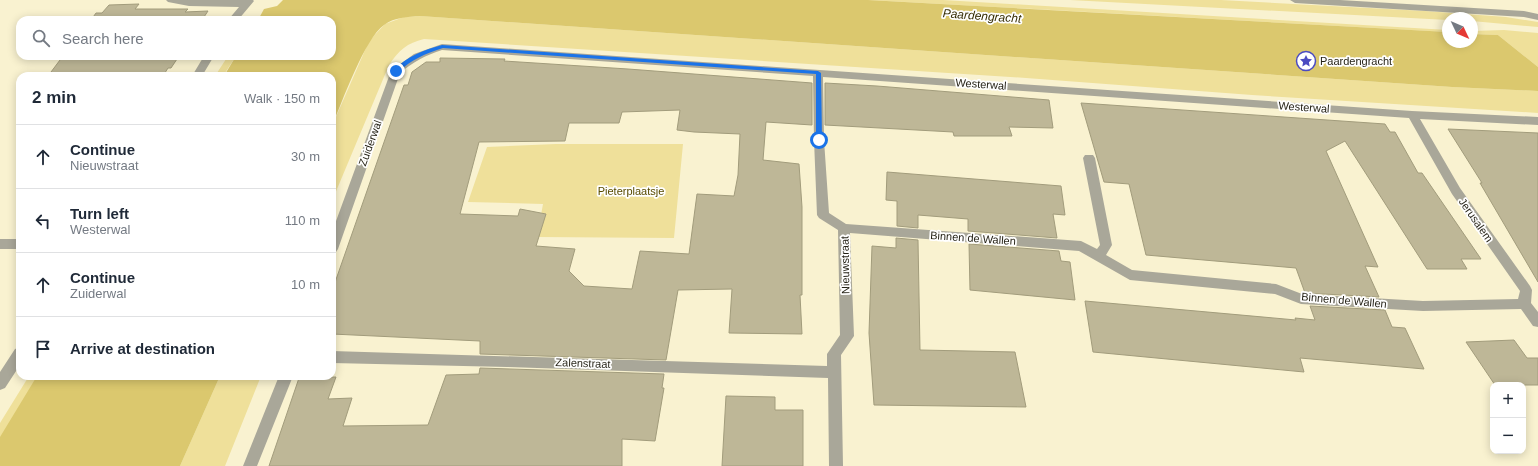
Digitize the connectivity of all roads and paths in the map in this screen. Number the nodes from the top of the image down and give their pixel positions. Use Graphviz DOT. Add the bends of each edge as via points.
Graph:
graph roads {
  1 [pos="171,0"];
  2 [pos="1295,0"];
  3 [pos="1315,1"];
  4 [pos="248,2"];
  5 [pos="236,16"];
  6 [pos="1538,17"];
  7 [pos="425,52"];
  8 [pos="207,60"];
  9 [pos="199,72"];
  10 [pos="818,73"];
  11 [pos="1412,115"];
  12 [pos="1538,121"];
  13 [pos="1089,158"];
  14 [pos="844,228"];
  15 [pos="336,238"];
  16 [pos="0,244"];
  17 [pos="16,244"];
  18 [pos="1099,256"];
  19 [pos="1524,304"];
  20 [pos="1538,322"];
  21 [pos="336,357"];
  22 [pos="16,359"];
  23 [pos="835,372"];
  24 [pos="284,380"];
  25 [pos="0,384"];
  26 [pos="250,466"];
  27 [pos="836,466"];
  1 -- 4 [label="street" via="189,3"];
  2 -- 3 [label="street"];
  3 -- 6 [label="street"];
  4 -- 5 [label="street"];
  7 -- 10 [label="street, Westerwal" via="442,47"];
  7 -- 15 [label="street, Zuiderwal" via="396,71"];
  8 -- 9 [label="street"];
  10 -- 11 [label="street, Westerwal"];
  10 -- 14 [label="street, Nieuwstraat" via="823,215"];
  11 -- 12 [label="street, Westerwal"];
  11 -- 19 [label="street, Jerusalem" via="1456,191 1526,290"];
  13 -- 18 [label="street" via="1106,245"];
  14 -- 18 [label="street, Binnen de Wallen" via="1081,246"];
  14 -- 23 [label="street, Nieuwstraat" via="847,336 834,354"];
  16 -- 17 [label="street"];
  18 -- 19 [label="street, Binnen de Wallen" via="1130,275 1276,289 1301,299 1423,306"];
  19 -- 20 [label="street"];
  21 -- 23 [label="street, Zalenstraat"];
  22 -- 25 [label="street"];
  23 -- 27 [label="street, Nieuwstraat"];
  24 -- 26 [label="street"];
}
